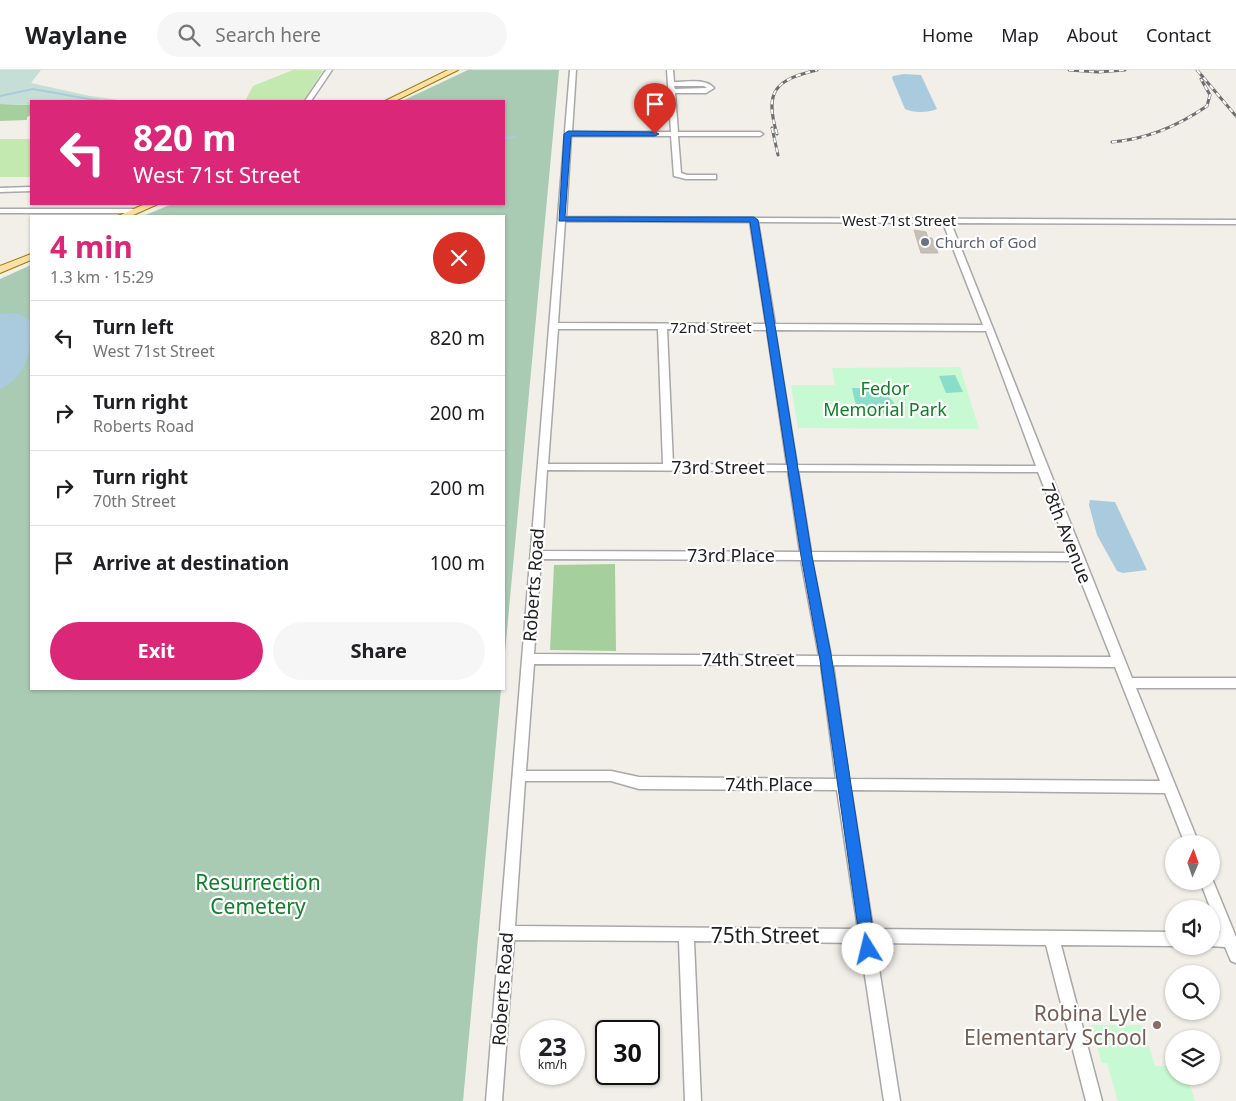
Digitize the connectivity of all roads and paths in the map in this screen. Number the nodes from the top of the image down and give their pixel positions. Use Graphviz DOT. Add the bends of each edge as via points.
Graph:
graph roads {
  1 [pos="329,70"];
  2 [pos="454,70"];
  3 [pos="573,70"];
  4 [pos="670,70"];
  5 [pos="309,100"];
  6 [pos="391,100"];
  7 [pos="568,134"];
  8 [pos="675,134"];
  9 [pos="760,134"];
  10 [pos="713,177"];
  11 [pos="30,189"];
  12 [pos="0,190"];
  13 [pos="150,205"];
  14 [pos="0,210"];
  15 [pos="134,211"];
  16 [pos="125,215"];
  17 [pos="561,219"];
  18 [pos="754,220"];
  19 [pos="946,220"];
  20 [pos="1236,222"];
  21 [pos="30,257"];
  22 [pos="0,270"];
  23 [pos="553,326"];
  24 [pos="662,326"];
  25 [pos="770,327"];
  26 [pos="989,328"];
  27 [pos="543,467"];
  28 [pos="668,467"];
  29 [pos="793,468"];
  30 [pos="1042,469"];
  31 [pos="536,555"];
  32 [pos="806,556"];
  33 [pos="1077,558"];
  34 [pos="528,658"];
  35 [pos="826,660"];
  36 [pos="1119,662"];
  37 [pos="1127,683"];
  38 [pos="1236,684"];
  39 [pos="519,776"];
  40 [pos="843,784"];
  41 [pos="1169,787"];
  42 [pos="1188,835"];
  43 [pos="1211,890"];
  44 [pos="507,933"];
  45 [pos="686,935"];
  46 [pos="866,936"];
  47 [pos="1052,939"];
  48 [pos="1165,940"];
  49 [pos="1220,940"];
  50 [pos="1230,940"];
  51 [pos="1236,956"];
  52 [pos="494,1101"];
  53 [pos="693,1101"];
  54 [pos="892,1101"];
  55 [pos="1094,1101"];
  1 -- 5 [label="street"];
  2 -- 6 [label="main road"];
  3 -- 7 [label="street, Roberts Road"];
  4 -- 8 [label="street"];
  7 -- 8 [label="street"];
  7 -- 17 [label="street, Roberts Road"];
  8 -- 9 [label="street"];
  8 -- 10 [label="street" via="678,174"];
  11 -- 12 [label="street"];
  13 -- 15 [label="main road"];
  14 -- 15 [label="street"];
  15 -- 16 [label="main road"];
  17 -- 18 [label="street, West 71st Street"];
  17 -- 23 [label="street, Roberts Road"];
  18 -- 19 [label="street, West 71st Street"];
  18 -- 25 [label="street"];
  19 -- 20 [label="street, West 71st Street"];
  19 -- 26 [label="street, 78th Avenue"];
  21 -- 22 [label="main road"];
  23 -- 24 [label="street, 72nd Street"];
  23 -- 27 [label="street, Roberts Road"];
  24 -- 25 [label="street, 72nd Street"];
  24 -- 28 [label="street"];
  25 -- 26 [label="street, 72nd Street"];
  25 -- 29 [label="street"];
  26 -- 30 [label="street, 78th Avenue"];
  27 -- 28 [label="street, 73rd Street"];
  27 -- 31 [label="street, Roberts Road"];
  28 -- 29 [label="street, 73rd Street"];
  29 -- 30 [label="street, 73rd Street"];
  29 -- 32 [label="street"];
  30 -- 33 [label="street, 78th Avenue"];
  31 -- 32 [label="street, 73rd Place"];
  31 -- 34 [label="street, Roberts Road"];
  32 -- 33 [label="street, 73rd Place"];
  32 -- 35 [label="street"];
  33 -- 36 [label="street, 78th Avenue"];
  34 -- 35 [label="street, 74th Street"];
  34 -- 39 [label="street, Roberts Road"];
  35 -- 36 [label="street, 74th Street"];
  35 -- 40 [label="street"];
  36 -- 37 [label="street, 78th Avenue"];
  37 -- 38 [label="street"];
  37 -- 41 [label="street, 78th Avenue"];
  39 -- 40 [label="street, 74th Place" via="611,776 639,783"];
  39 -- 44 [label="street, Roberts Road"];
  40 -- 41 [label="street, 74th Place"];
  40 -- 46 [label="street"];
  41 -- 42 [label="street, 78th Avenue"];
  43 -- 50 [label="street"];
  44 -- 45 [label="street, 75th Street"];
  44 -- 52 [label="street, Roberts Road"];
  45 -- 46 [label="street, 75th Street"];
  45 -- 53 [label="street"];
  46 -- 47 [label="street, 75th Street"];
  46 -- 54 [label="street"];
  47 -- 48 [label="street, 75th Street"];
  47 -- 55 [label="street"];
  49 -- 50 [label="street"];
  50 -- 51 [label="street"];
}
